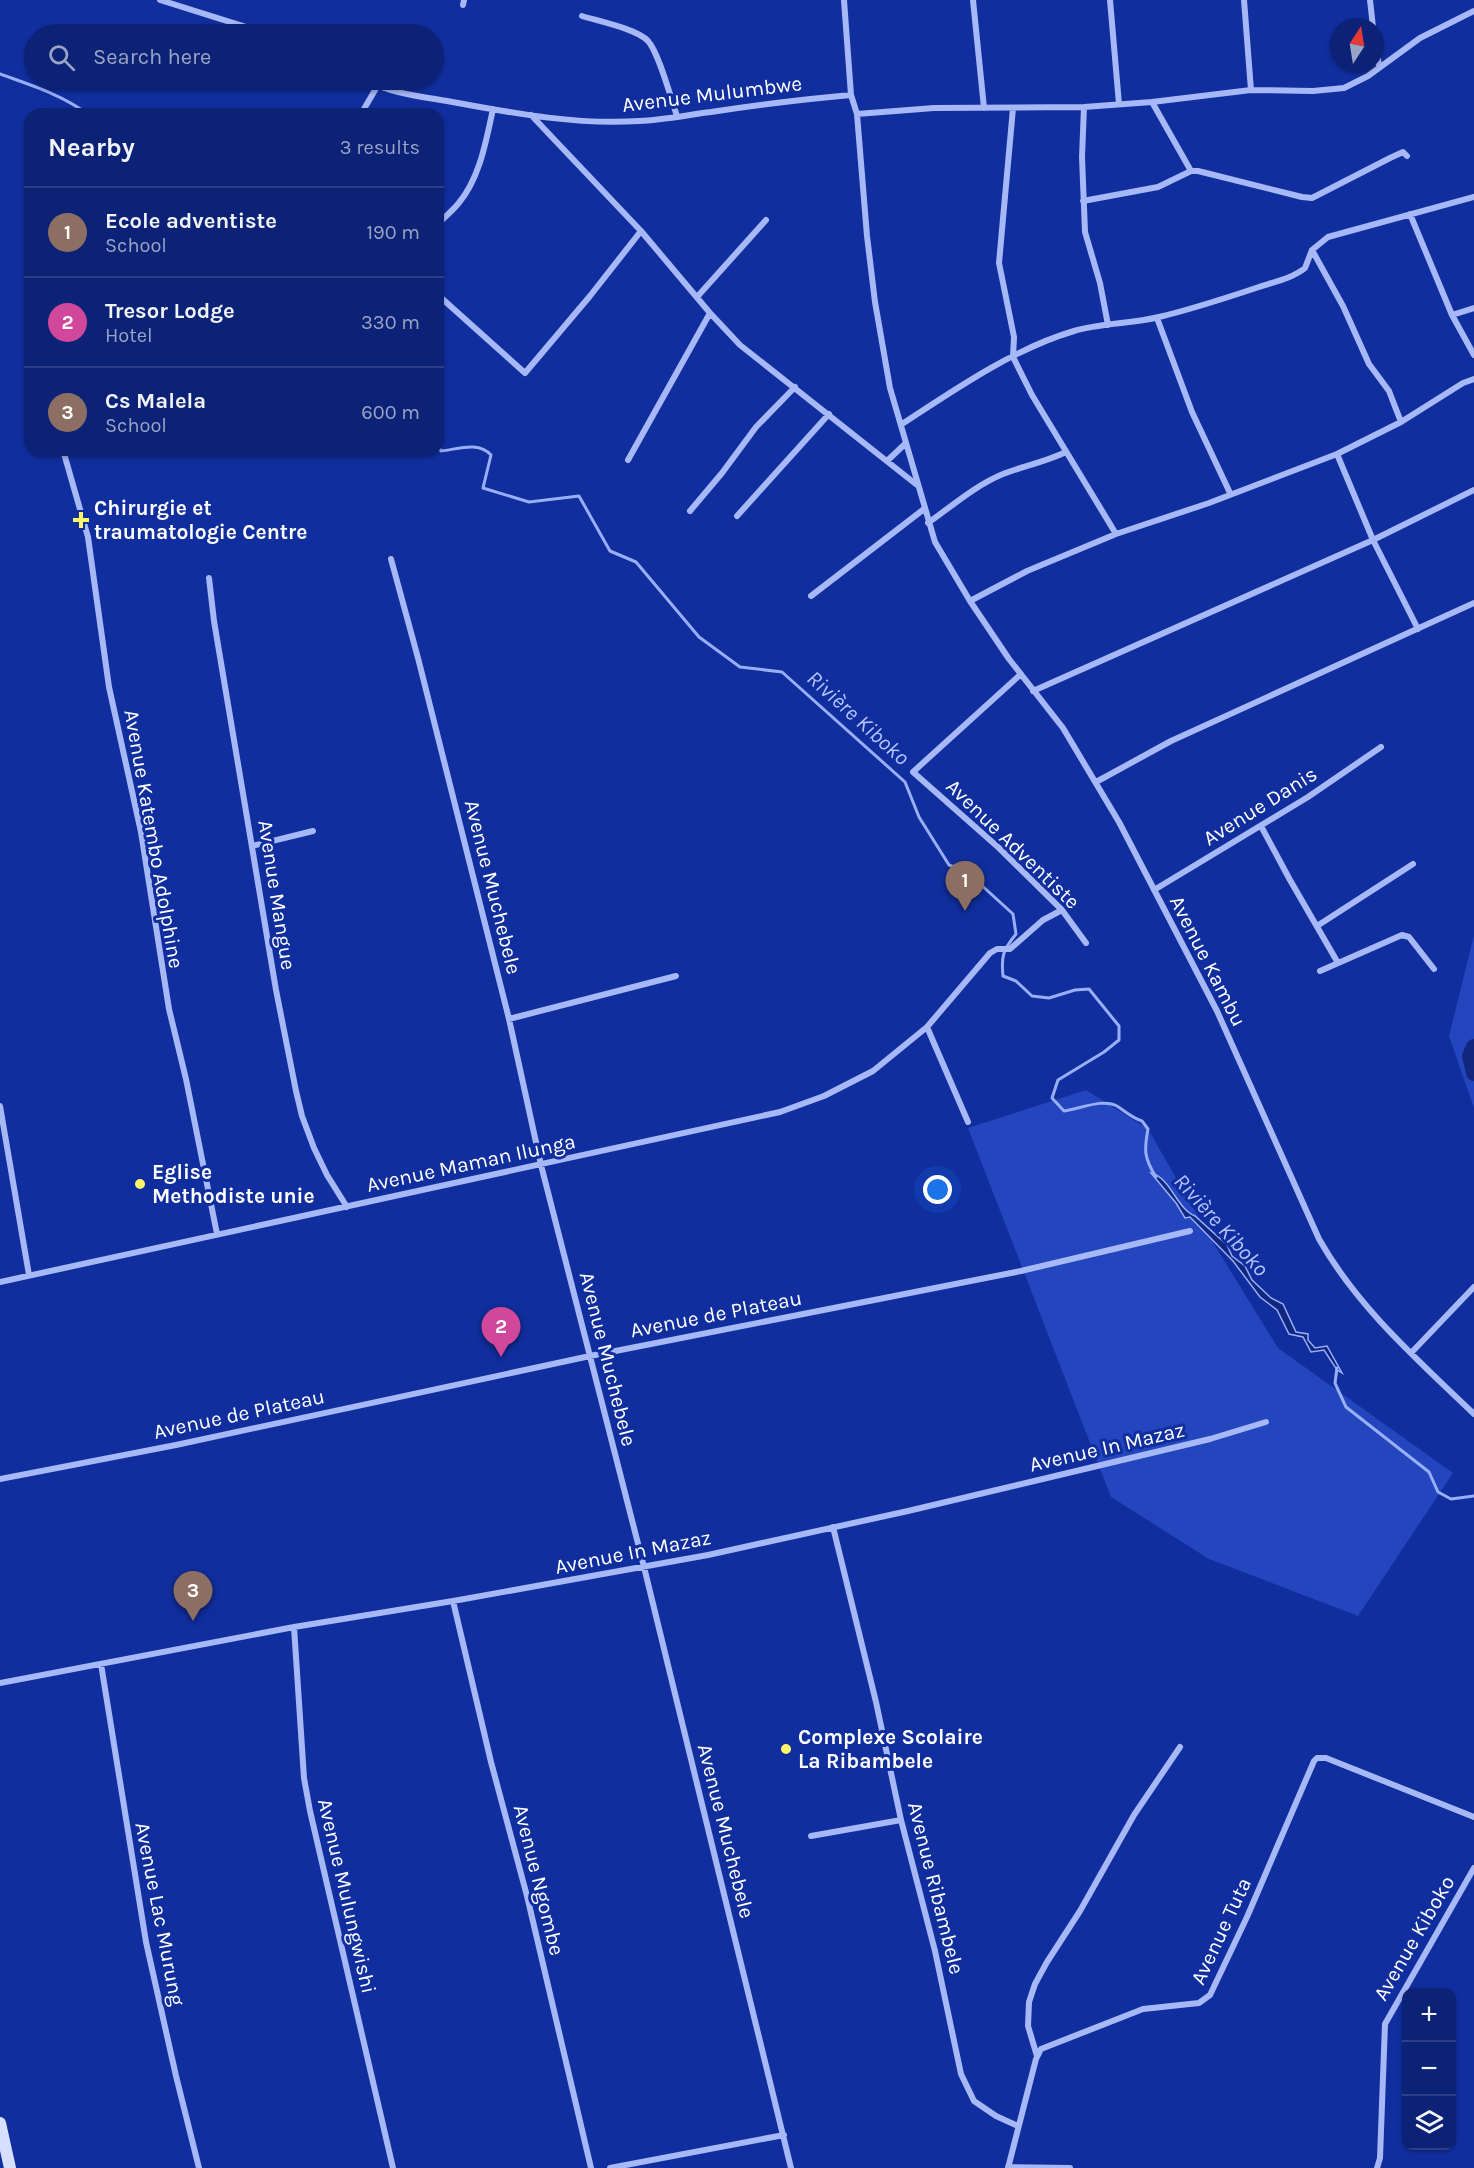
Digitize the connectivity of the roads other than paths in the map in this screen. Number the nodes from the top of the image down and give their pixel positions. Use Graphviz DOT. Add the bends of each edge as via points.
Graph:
graph roads {
  1 [pos="160,0"];
  2 [pos="844,0"];
  3 [pos="973,0"];
  4 [pos="1110,0"];
  5 [pos="1244,0"];
  6 [pos="1370,0"];
  7 [pos="1474,11"];
  8 [pos="582,16"];
  9 [pos="1372,18"];
  10 [pos="236,24"];
  11 [pos="1384,63"];
  12 [pos="1372,72"];
  13 [pos="376,90"];
  14 [pos="392,90"];
  15 [pos="1251,90"];
  16 [pos="851,96"];
  17 [pos="1152,102"];
  18 [pos="1119,104"];
  19 [pos="1084,107"];
  20 [pos="365,108"];
  21 [pos="984,108"];
  22 [pos="1012,108"];
  23 [pos="493,109"];
  24 [pos="857,114"];
  25 [pos="531,115"];
  26 [pos="676,116"];
  27 [pos="1407,156"];
  28 [pos="1191,171"];
  29 [pos="1474,197"];
  30 [pos="1083,201"];
  31 [pos="1410,214"];
  32 [pos="444,218"];
  33 [pos="766,220"];
  34 [pos="641,231"];
  35 [pos="1312,250"];
  36 [pos="697,297"];
  37 [pos="444,300"];
  38 [pos="1474,308"];
  39 [pos="710,313"];
  40 [pos="1452,315"];
  41 [pos="1157,318"];
  42 [pos="1108,325"];
  43 [pos="1474,355"];
  44 [pos="1013,357"];
  45 [pos="1474,379"];
  46 [pos="795,387"];
  47 [pos="829,414"];
  48 [pos="1401,422"];
  49 [pos="902,424"];
  50 [pos="906,443"];
  51 [pos="1066,452"];
  52 [pos="1337,454"];
  53 [pos="65,456"];
  54 [pos="628,460"];
  55 [pos="887,461"];
  56 [pos="918,486"];
  57 [pos="1474,490"];
  58 [pos="1230,494"];
  59 [pos="924,510"];
  60 [pos="690,511"];
  61 [pos="737,516"];
  62 [pos="928,523"];
  63 [pos="1116,534"];
  64 [pos="1373,540"];
  65 [pos="391,559"];
  66 [pos="209,578"];
  67 [pos="811,596"];
  68 [pos="970,601"];
  69 [pos="1474,603"];
  70 [pos="1418,629"];
  71 [pos="1021,674"];
  72 [pos="1033,691"];
  73 [pos="1381,747"];
  74 [pos="1096,782"];
  75 [pos="1261,826"];
  76 [pos="313,831"];
  77 [pos="252,846"];
  78 [pos="1413,864"];
  79 [pos="1154,890"];
  80 [pos="1062,910"];
  81 [pos="1317,926"];
  82 [pos="1086,942"];
  83 [pos="1338,963"];
  84 [pos="1434,969"];
  85 [pos="1320,971"];
  86 [pos="676,976"];
  87 [pos="509,1019"];
  88 [pos="927,1027"];
  89 [pos="0,1106"];
  90 [pos="968,1122"];
  91 [pos="541,1165"];
  92 [pos="347,1207"];
  93 [pos="1190,1231"];
  94 [pos="217,1234"];
  95 [pos="29,1275"];
  96 [pos="0,1282"];
  97 [pos="1474,1287"];
  98 [pos="1411,1353"];
  99 [pos="590,1356"];
  100 [pos="1474,1414"];
  101 [pos="1266,1422"];
  102 [pos="0,1479"];
  103 [pos="833,1527"];
  104 [pos="644,1567"];
  105 [pos="453,1601"];
  106 [pos="294,1627"];
  107 [pos="101,1665"];
  108 [pos="0,1683"];
  109 [pos="1180,1747"];
  110 [pos="1474,1816"];
  111 [pos="901,1820"];
  112 [pos="812,1836"];
  113 [pos="1474,1868"];
  114 [pos="1037,2056"];
  115 [pos="0,2123"];
  116 [pos="1018,2126"];
  117 [pos="784,2135"];
  118 [pos="1008,2167"];
  119 [pos="10,2168"];
  120 [pos="199,2168"];
  121 [pos="393,2168"];
  122 [pos="591,2168"];
  123 [pos="610,2168"];
  124 [pos="791,2168"];
  125 [pos="1070,2168"];
  126 [pos="1377,2168"];
  1 -- 10 [label="street"];
  2 -- 16 [label="street, Avenue Kambu"];
  3 -- 21 [label="street"];
  4 -- 18 [label="street"];
  5 -- 15 [label="street"];
  6 -- 9 [label="street"];
  7 -- 11 [label="street" via="1420,38"];
  8 -- 26 [label="street" via="648,41"];
  12 -- 15 [label="street" via="1344,88"];
  13 -- 20 [label="street"];
  14 -- 23 [label="street, Avenue Mulumbwe"];
  15 -- 17 [label="street"];
  16 -- 24 [label="street, Avenue Kambu"];
  16 -- 26 [label="street, Avenue Mulumbwe"];
  17 -- 18 [label="street"];
  17 -- 28 [label="street"];
  18 -- 19 [label="street"];
  19 -- 22 [label="street"];
  19 -- 30 [label="street"];
  21 -- 22 [label="street"];
  21 -- 24 [label="street"];
  22 -- 44 [label="street" via="999,263 1014,337"];
  23 -- 25 [label="street, Avenue Mulumbwe"];
  23 -- 32 [label="street" via="476,173 459,203"];
  24 -- 49 [label="street, Avenue Kambu" via="875,302 890,388"];
  25 -- 26 [label="street, Avenue Mulumbwe" via="610,122"];
  25 -- 34 [label="street"];
  27 -- 28 [label="street" via="1403,152 1311,198"];
  28 -- 30 [label="street" via="1158,187"];
  29 -- 31 [label="street"];
  30 -- 42 [label="street" via="1085,232"];
  31 -- 35 [label="street" via="1333,235"];
  31 -- 40 [label="street"];
  33 -- 36 [label="street"];
  34 -- 36 [label="street"];
  34 -- 37 [label="street" via="525,373"];
  35 -- 41 [label="street" via="1305,268 1295,275"];
  35 -- 48 [label="street" via="1369,364 1389,391"];
  36 -- 39 [label="street"];
  38 -- 40 [label="street"];
  39 -- 46 [label="street" via="740,345"];
  39 -- 54 [label="street"];
  40 -- 43 [label="street"];
  41 -- 42 [label="street"];
  41 -- 58 [label="street" via="1192,412"];
  42 -- 44 [label="street" via="1072,332"];
  44 -- 49 [label="street" via="973,377"];
  44 -- 51 [label="street"];
  45 -- 48 [label="street"];
  46 -- 47 [label="street"];
  46 -- 60 [label="street" via="756,427"];
  47 -- 55 [label="street"];
  47 -- 61 [label="street"];
  48 -- 52 [label="street"];
  49 -- 50 [label="street, Avenue Kambu"];
  50 -- 55 [label="street"];
  50 -- 56 [label="street, Avenue Kambu"];
  51 -- 62 [label="street" via="982,485"];
  51 -- 63 [label="street"];
  52 -- 58 [label="street"];
  52 -- 64 [label="street"];
  53 -- 94 [label="street, Avenue Katembo Adolphine" via="88,537 109,687 141,832 169,1009"];
  55 -- 56 [label="street"];
  56 -- 59 [label="street, Avenue Kambu"];
  57 -- 64 [label="street"];
  58 -- 63 [label="street"];
  59 -- 62 [label="street, Avenue Kambu"];
  59 -- 67 [label="street"];
  62 -- 68 [label="street, Avenue Kambu" via="942,557"];
  63 -- 68 [label="street" via="1027,571"];
  64 -- 70 [label="street"];
  64 -- 72 [label="street"];
  65 -- 87 [label="street, Avenue Muchebele"];
  66 -- 77 [label="street, Avenue Mangue"];
  68 -- 71 [label="street, Avenue Kambu"];
  69 -- 70 [label="street"];
  70 -- 74 [label="street" via="1171,741"];
  71 -- 72 [label="street, Avenue Kambu"];
  71 -- 80 [label="street, Avenue Adventiste" via="913,772"];
  72 -- 74 [label="street, Avenue Kambu" via="1063,728"];
  73 -- 75 [label="street, Avenue Danis"];
  74 -- 79 [label="street, Avenue Kambu"];
  75 -- 79 [label="street, Avenue Danis"];
  75 -- 81 [label="street"];
  76 -- 77 [label="street"];
  77 -- 92 [label="street, Avenue Mangue" via="302,1116 327,1175"];
  78 -- 81 [label="street"];
  79 -- 98 [label="street, Avenue Kambu" via="1217,1011 1328,1255 1350,1288"];
  80 -- 82 [label="street, Avenue Adventiste"];
  80 -- 88 [label="street, Avenue Maman Ilunga" via="1043,920 1020,942 990,953"];
  81 -- 83 [label="street"];
  83 -- 84 [label="street" via="1402,936 1409,937"];
  83 -- 85 [label="street"];
  86 -- 87 [label="street"];
  87 -- 91 [label="street, Avenue Muchebele"];
  88 -- 90 [label="street"];
  88 -- 91 [label="street, Avenue Maman Ilunga" via="862,1078 780,1112"];
  89 -- 95 [label="street"];
  91 -- 92 [label="street, Avenue Maman Ilunga"];
  91 -- 99 [label="street, Avenue Muchebele"];
  92 -- 94 [label="street, Avenue Maman Ilunga"];
  93 -- 99 [label="street, Avenue de Plateau" via="1021,1271"];
  94 -- 95 [label="street, Avenue Maman Ilunga"];
  95 -- 96 [label="street, Avenue Maman Ilunga"];
  97 -- 98 [label="street"];
  98 -- 100 [label="street, Avenue Kambu"];
  99 -- 102 [label="street, Avenue de Plateau"];
  99 -- 104 [label="street, Avenue Muchebele"];
  101 -- 103 [label="street, Avenue In Mazaz" via="1136,1457"];
  103 -- 104 [label="street, Avenue In Mazaz"];
  103 -- 111 [label="street, Avenue Ribambele"];
  104 -- 105 [label="street, Avenue In Mazaz"];
  104 -- 117 [label="street, Avenue Muchebele"];
  105 -- 106 [label="street, Avenue In Mazaz"];
  105 -- 122 [label="street, Avenue Ngombe"];
  106 -- 107 [label="street, Avenue In Mazaz"];
  106 -- 121 [label="street, Avenue Mulungwishi" via="304,1778 310,1811"];
  107 -- 108 [label="street, Avenue In Mazaz"];
  107 -- 120 [label="street, Avenue Lac Murung" via="146,1942"];
  109 -- 114 [label="street" via="1134,1815 1035,1984 1028,2026"];
  110 -- 114 [label="street, Avenue Tuta" via="1326,1758 1317,1758 1207,1999 1138,2011 1045,2046"];
  111 -- 112 [label="street"];
  111 -- 116 [label="street, Avenue Ribambele" via="966,2086 980,2105"];
  113 -- 126 [label="street, Avenue Kiboko" via="1385,2024"];
  114 -- 116 [label="street"];
  115 -- 119 [label="main road"];
  116 -- 118 [label="street"];
  117 -- 123 [label="street"];
  117 -- 124 [label="street, Avenue Muchebele"];
  118 -- 125 [label="street"];
}
